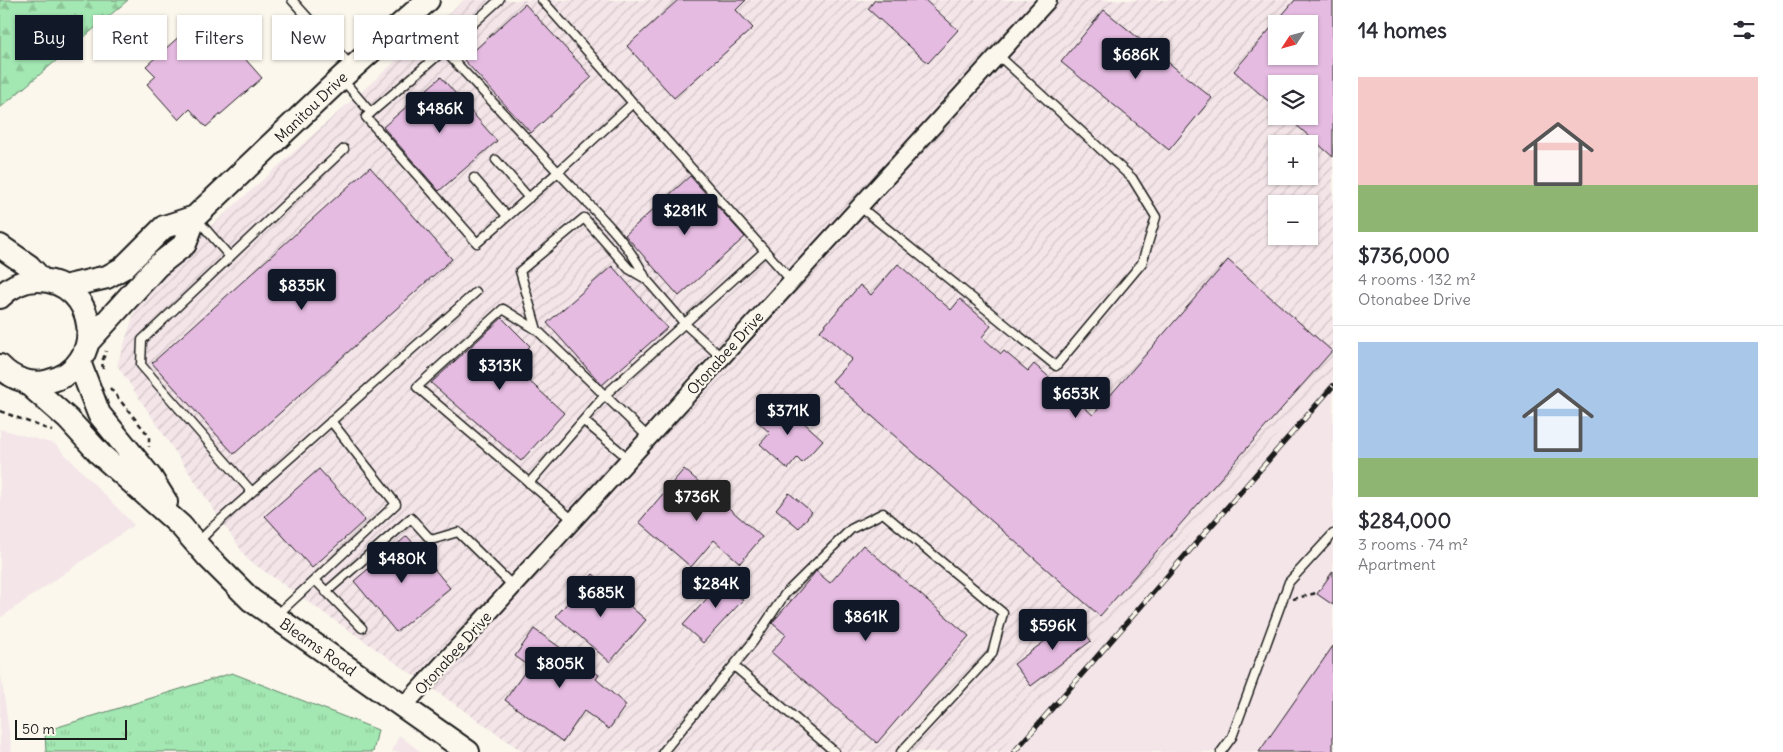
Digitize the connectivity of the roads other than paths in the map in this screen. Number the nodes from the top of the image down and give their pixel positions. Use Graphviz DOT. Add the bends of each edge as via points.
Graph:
graph roads {
  1 [pos="292,0"];
  2 [pos="428,0"];
  3 [pos="499,0"];
  4 [pos="542,0"];
  5 [pos="1048,0"];
  6 [pos="411,15"];
  7 [pos="477,20"];
  8 [pos="998,55"];
  9 [pos="361,60"];
  10 [pos="433,60"];
  11 [pos="452,60"];
  12 [pos="347,73"];
  13 [pos="633,104"];
  14 [pos="371,113"];
  15 [pos="344,149"];
  16 [pos="496,160"];
  17 [pos="558,172"];
  18 [pos="474,178"];
  19 [pos="529,198"];
  20 [pos="859,206"];
  21 [pos="508,216"];
  22 [pos="196,217"];
  23 [pos="0,246"];
  24 [pos="765,251"];
  25 [pos="230,257"];
  26 [pos="646,279"];
  27 [pos="42,280"];
  28 [pos="792,280"];
  29 [pos="64,287"];
  30 [pos="476,292"];
  31 [pos="0,297"];
  32 [pos="685,324"];
  33 [pos="537,330"];
  34 [pos="97,346"];
  35 [pos="721,357"];
  36 [pos="79,362"];
  37 [pos="0,366"];
  38 [pos="15,380"];
  39 [pos="605,395"];
  40 [pos="331,421"];
  41 [pos="584,421"];
  42 [pos="648,437"];
  43 [pos="629,459"];
  44 [pos="529,483"];
  45 [pos="252,492"];
  46 [pos="573,520"];
  47 [pos="181,526"];
  48 [pos="1333,534"];
  49 [pos="196,544"];
  50 [pos="315,580"];
  51 [pos="514,586"];
  52 [pos="326,592"];
  53 [pos="276,616"];
  54 [pos="362,628"];
  55 [pos="734,666"];
  56 [pos="403,707"];
  57 [pos="468,752"];
  58 [pos="663,752"];
  59 [pos="835,752"];
  60 [pos="901,752"];
  61 [pos="1221,752"];
  1 -- 12 [label="lane"];
  2 -- 6 [label="main road, Manitou Drive"];
  3 -- 7 [label="lane"];
  4 -- 13 [label="lane"];
  5 -- 8 [label="street, Otonabee Drive"];
  8 -- 20 [label="street, Otonabee Drive"];
  8 -- 20 [label="lane" via="1132,178 1156,217 1142,263 1056,366"];
  9 -- 12 [label="main road, Manitou Drive"];
  10 -- 14 [label="lane"];
  11 -- 17 [label="lane"];
  12 -- 14 [label="lane"];
  12 -- 22 [label="main road, Manitou Drive"];
  13 -- 17 [label="lane"];
  13 -- 24 [label="lane"];
  14 -- 21 [label="lane" via="366,117 477,243"];
  15 -- 25 [label="lane"];
  16 -- 19 [label="lane"];
  17 -- 19 [label="lane"];
  17 -- 26 [label="lane" via="620,239"];
  18 -- 21 [label="lane"];
  19 -- 21 [label="lane"];
  20 -- 28 [label="street, Otonabee Drive"];
  22 -- 25 [label="lane"];
  22 -- 29 [label="main road, Manitou Drive" via="164,227 123,268 107,278"];
  22 -- 34 [label="main road, Manitou Drive" via="185,244 158,266"];
  23 -- 27 [label="main road" via="29,266"];
  24 -- 28 [label="lane"];
  24 -- 32 [label="lane"];
  25 -- 45 [label="lane" via="142,340 141,365"];
  26 -- 32 [label="lane"];
  26 -- 33 [label="lane" via="629,269 584,218 520,271"];
  27 -- 29 [label="main road"];
  27 -- 31 [label="main road" via="16,285"];
  28 -- 35 [label="street, Otonabee Drive"];
  29 -- 34 [label="main road" via="83,306"];
  30 -- 40 [label="lane"];
  32 -- 35 [label="lane"];
  32 -- 39 [label="lane"];
  33 -- 39 [label="lane"];
  33 -- 44 [label="lane" via="503,309 417,387"];
  34 -- 36 [label="main road"];
  35 -- 42 [label="street, Otonabee Drive"];
  36 -- 38 [label="main road" via="55,380"];
  36 -- 47 [label="main road, Bleams Road" via="99,414 151,478"];
  37 -- 38 [label="main road, Bleams Road"];
  38 -- 47 [label="main road, Bleams Road" via="68,419 100,454"];
  39 -- 41 [label="lane"];
  39 -- 42 [label="lane"];
  40 -- 45 [label="lane"];
  40 -- 50 [label="lane" via="396,504"];
  41 -- 43 [label="lane"];
  41 -- 44 [label="lane"];
  42 -- 43 [label="street, Otonabee Drive"];
  43 -- 46 [label="street, Otonabee Drive"];
  44 -- 46 [label="lane"];
  45 -- 49 [label="lane"];
  46 -- 51 [label="street, Otonabee Drive"];
  47 -- 49 [label="main road, Bleams Road"];
  48 -- 61 [label="lane" via="1289,582 1232,737"];
  49 -- 53 [label="main road, Bleams Road" via="251,600"];
  50 -- 52 [label="lane"];
  50 -- 53 [label="lane"];
  51 -- 52 [label="lane" via="458,532 431,540 411,518"];
  51 -- 56 [label="street, Otonabee Drive"];
  52 -- 54 [label="lane"];
  53 -- 56 [label="main road, Bleams Road"];
  55 -- 58 [label="lane"];
  55 -- 59 [label="lane"];
  55 -- 60 [label="lane" via="785,594 851,529 883,513 1003,614 992,654"];
  56 -- 57 [label="main road, Bleams Road"];
}
